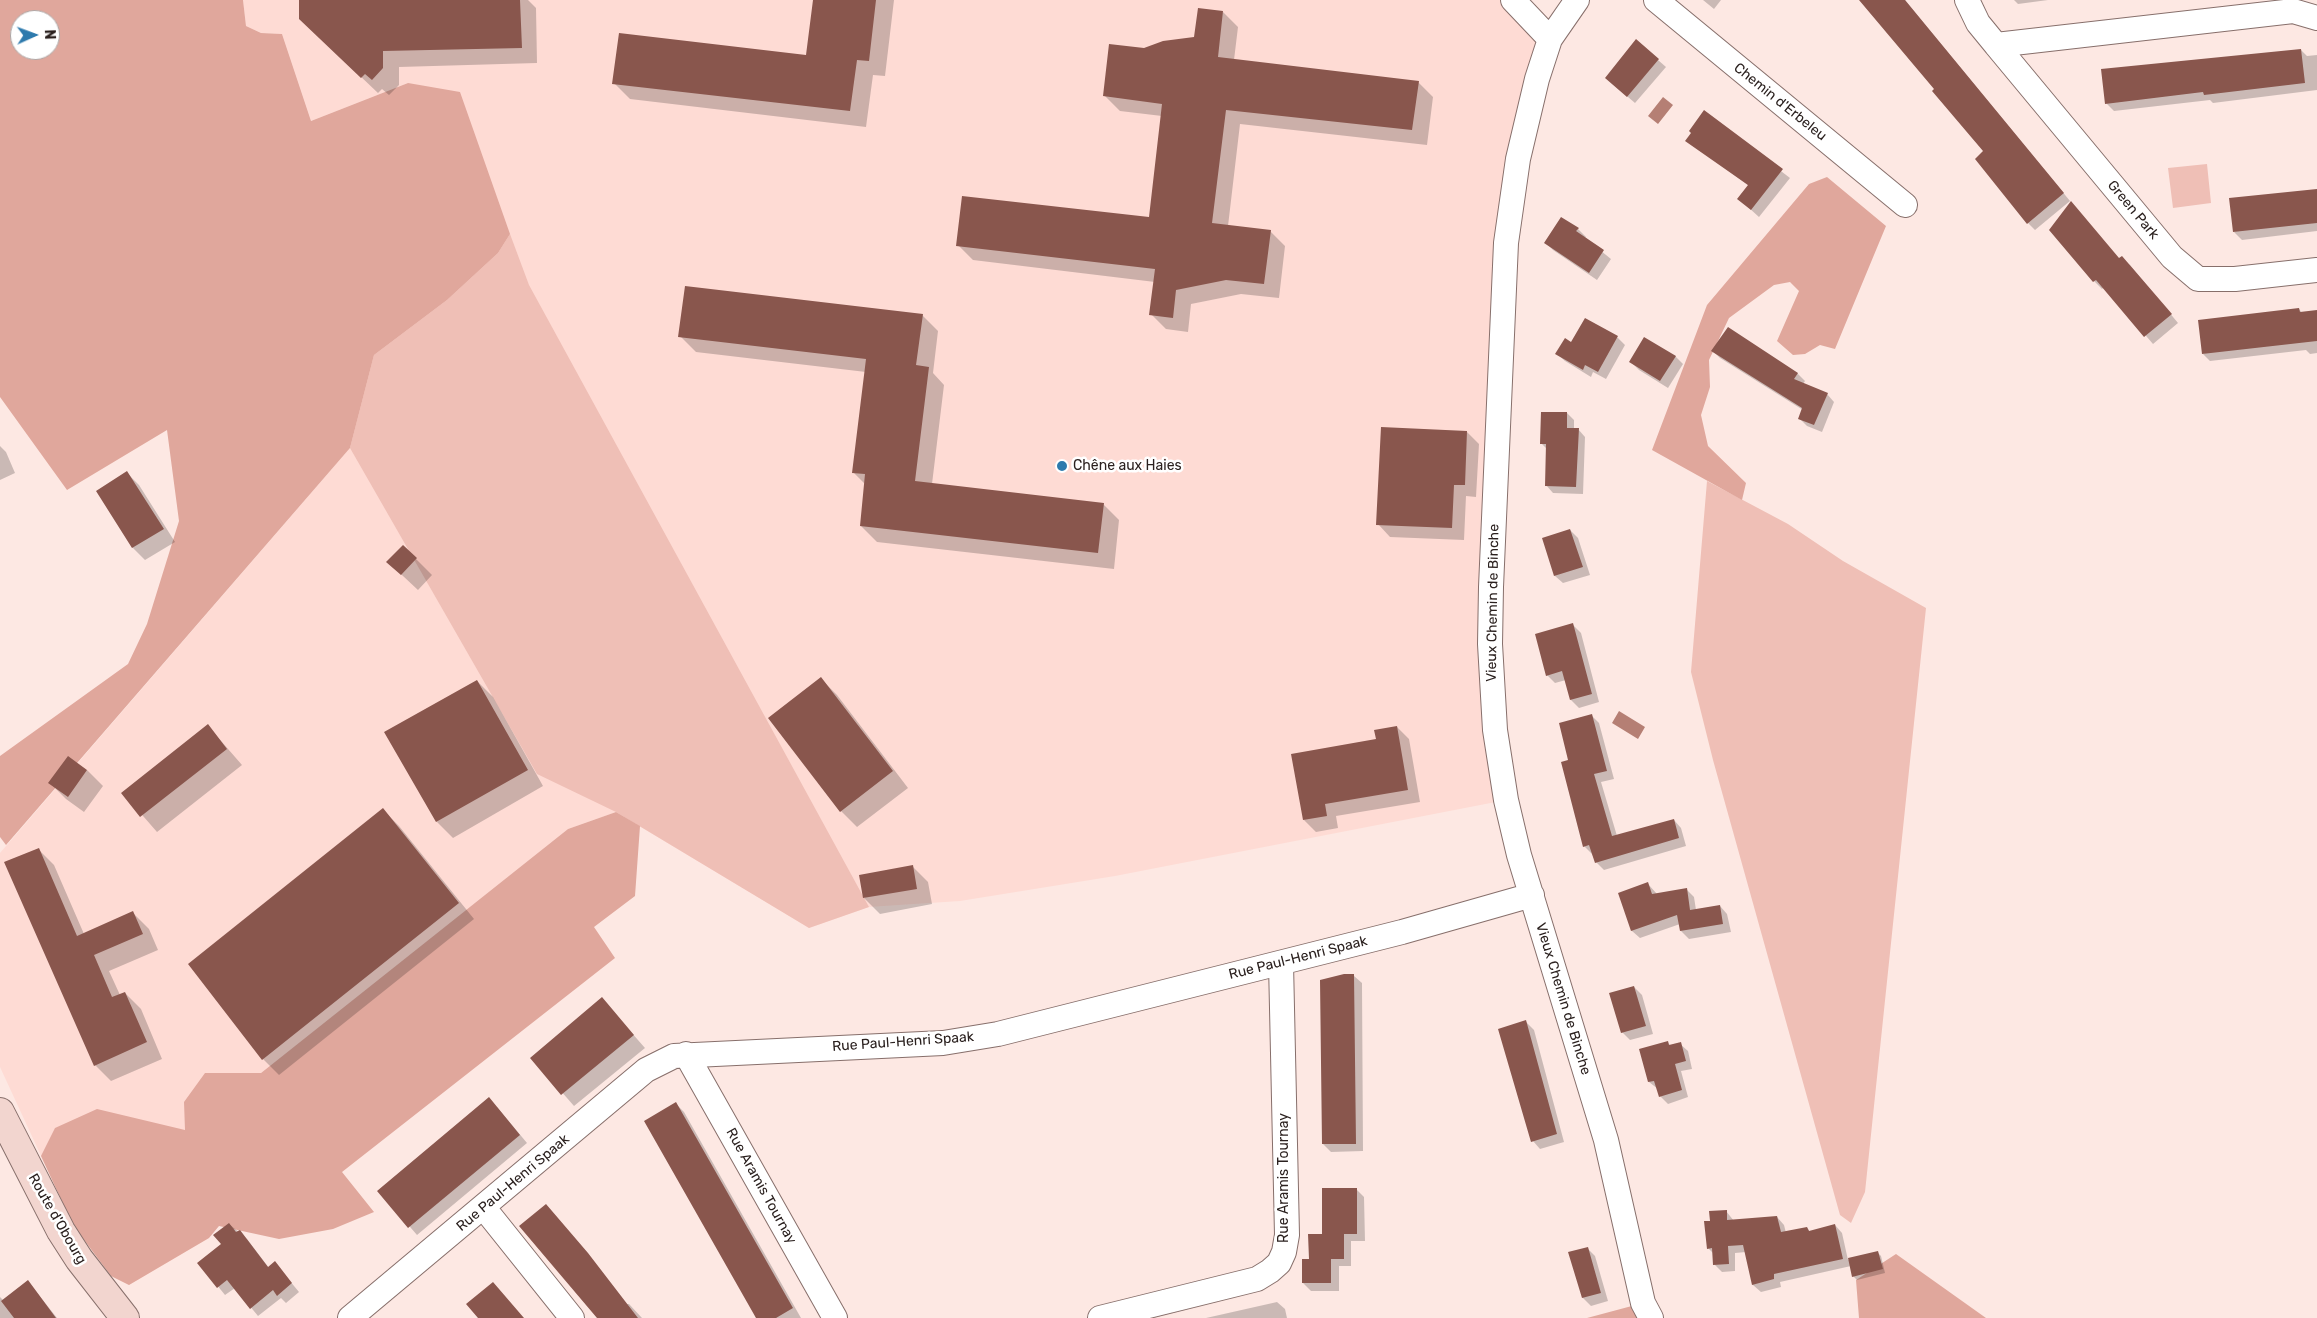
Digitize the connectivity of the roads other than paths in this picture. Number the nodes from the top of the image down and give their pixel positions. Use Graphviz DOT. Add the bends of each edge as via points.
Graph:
graph roads {
  1 [pos="1512,0"];
  2 [pos="1577,0"];
  3 [pos="1656,0"];
  4 [pos="1967,0"];
  5 [pos="2317,18"];
  6 [pos="1550,40"];
  7 [pos="1996,45"];
  8 [pos="1905,205"];
  9 [pos="2317,270"];
  10 [pos="1532,895"];
  11 [pos="1281,963"];
  12 [pos="686,1054"];
  13 [pos="0,1112"];
  14 [pos="6,1140"];
  15 [pos="484,1208"];
  16 [pos="125,1318"];
  17 [pos="350,1318"];
  18 [pos="572,1318"];
  19 [pos="835,1318"];
  20 [pos="1100,1318"];
  21 [pos="1651,1318"];
  1 -- 6 [label="street"];
  2 -- 6 [label="street, Vieux Chemin de Binche"];
  3 -- 8 [label="street, Chemin d'Erbeleu"];
  4 -- 7 [label="street, Green Park" via="1978,23"];
  5 -- 7 [label="street" via="2294,12"];
  6 -- 10 [label="street, Vieux Chemin de Binche" via="1518,159 1506,242 1491,586 1490,644 1495,730 1506,800"];
  7 -- 9 [label="street, Green Park" via="2172,257 2198,279 2225,280"];
  10 -- 11 [label="street, Rue Paul-Henri Spaak"];
  10 -- 21 [label="street, Vieux Chemin de Binche" via="1606,1140 1643,1304"];
  11 -- 12 [label="street, Rue Paul-Henri Spaak" via="998,1034 943,1042"];
  11 -- 20 [label="street, Rue Aramis Tournay" via="1287,1235 1279,1262 1257,1279"];
  12 -- 15 [label="street, Rue Paul-Henri Spaak" via="674,1056 646,1070"];
  12 -- 19 [label="street, Rue Aramis Tournay"];
  13 -- 14 [label="main road, Route d'Obourg"];
  14 -- 16 [label="main road, Route d'Obourg" via="79,1259"];
  15 -- 17 [label="street, Rue Paul-Henri Spaak"];
  15 -- 18 [label="street"];
}
